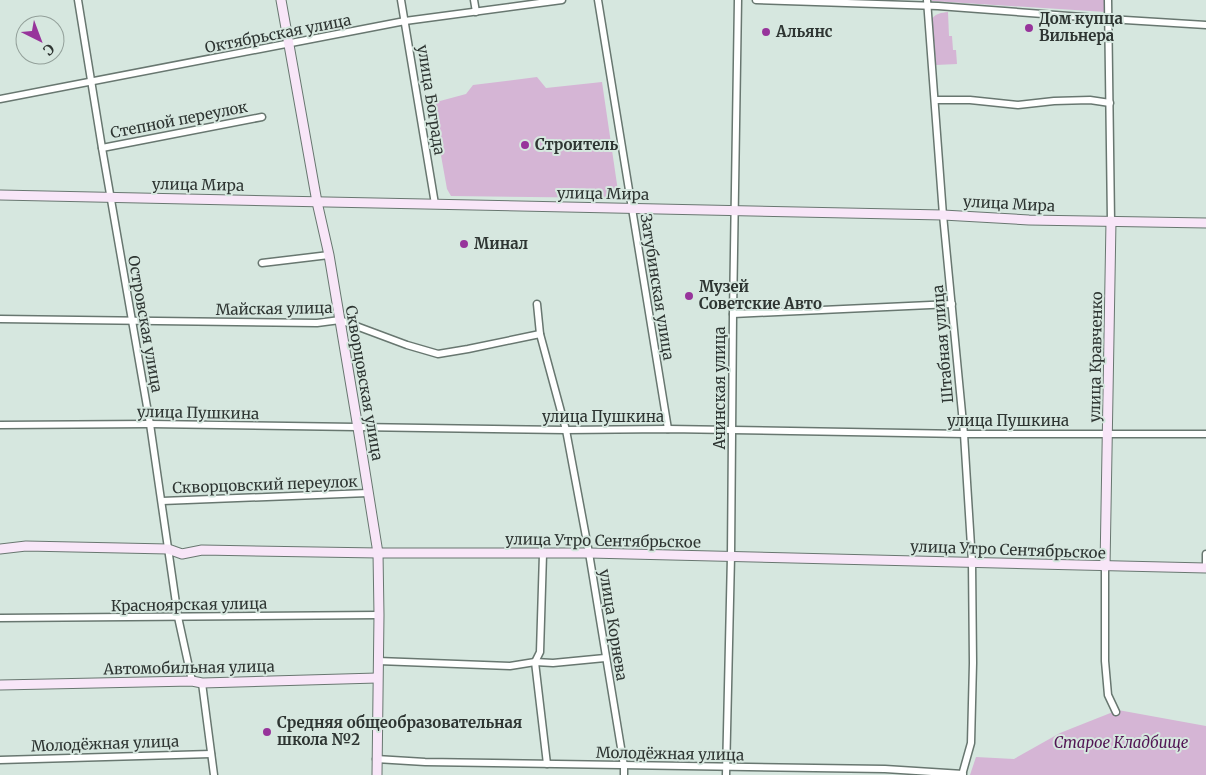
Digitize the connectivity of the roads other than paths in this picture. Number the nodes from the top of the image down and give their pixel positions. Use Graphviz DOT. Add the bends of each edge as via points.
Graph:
graph roads {
  1 [pos="78,0"];
  2 [pos="281,0"];
  3 [pos="402,0"];
  4 [pos="474,0"];
  5 [pos="562,0"];
  6 [pos="598,0"];
  7 [pos="738,0"];
  8 [pos="756,0"];
  9 [pos="1108,0"];
  10 [pos="927,3"];
  11 [pos="476,12"];
  12 [pos="1109,20"];
  13 [pos="406,21"];
  14 [pos="1206,25"];
  15 [pos="290,45"];
  16 [pos="92,82"];
  17 [pos="0,99"];
  18 [pos="935,100"];
  19 [pos="1110,103"];
  20 [pos="262,117"];
  21 [pos="102,148"];
  22 [pos="0,195"];
  23 [pos="110,197"];
  24 [pos="317,202"];
  25 [pos="435,204"];
  26 [pos="631,208"];
  27 [pos="735,211"];
  28 [pos="944,215"];
  29 [pos="1111,222"];
  30 [pos="1206,223"];
  31 [pos="328,256"];
  32 [pos="262,263"];
  33 [pos="537,304"];
  34 [pos="952,304"];
  35 [pos="733,314"];
  36 [pos="0,319"];
  37 [pos="340,320"];
  38 [pos="132,321"];
  39 [pos="540,334"];
  40 [pos="150,424"];
  41 [pos="0,425"];
  42 [pos="358,428"];
  43 [pos="668,429"];
  44 [pos="566,430"];
  45 [pos="733,431"];
  46 [pos="1108,433"];
  47 [pos="964,434"];
  48 [pos="1206,434"];
  49 [pos="368,493"];
  50 [pos="162,501"];
  51 [pos="0,549"];
  52 [pos="168,549"];
  53 [pos="378,553"];
  54 [pos="589,553"];
  55 [pos="543,554"];
  56 [pos="1206,554"];
  57 [pos="731,556"];
  58 [pos="972,562"];
  59 [pos="1105,566"];
  60 [pos="1206,568"];
  61 [pos="379,615"];
  62 [pos="178,617"];
  63 [pos="0,618"];
  64 [pos="605,658"];
  65 [pos="378,661"];
  66 [pos="535,662"];
  67 [pos="377,678"];
  68 [pos="197,682"];
  69 [pos="0,685"];
  70 [pos="1116,712"];
  71 [pos="211,754"];
  72 [pos="376,759"];
  73 [pos="0,760"];
  74 [pos="547,764"];
  75 [pos="624,766"];
  76 [pos="726,771"];
  77 [pos="214,775"];
  78 [pos="377,775"];
  79 [pos="624,775"];
  80 [pos="963,775"];
  1 -- 16 [label="street, Островская улица"];
  2 -- 15 [label="street, Скворцовская улица"];
  3 -- 13 [label="street, улица Бограда"];
  4 -- 11 [label="street"];
  5 -- 11 [label="street, Октябрьская улица"];
  6 -- 26 [label="street, Затубинская улица"];
  7 -- 27 [label="street, Ачинская улица"];
  8 -- 10 [label="street"];
  9 -- 12 [label="street, улица Кравченко"];
  10 -- 12 [label="street"];
  10 -- 18 [label="street, Штабная улица"];
  11 -- 13 [label="street, Октябрьская улица"];
  12 -- 14 [label="street"];
  12 -- 19 [label="street, улица Кравченко"];
  13 -- 15 [label="street, Октябрьская улица"];
  13 -- 25 [label="street, улица Бограда"];
  15 -- 16 [label="street, Октябрьская улица"];
  15 -- 24 [label="street, Скворцовская улица"];
  16 -- 17 [label="street, Октябрьская улица"];
  16 -- 21 [label="street, Островская улица"];
  18 -- 19 [label="street" via="1018,105 1054,100"];
  18 -- 28 [label="street, Штабная улица"];
  19 -- 29 [label="street, улица Кравченко"];
  20 -- 21 [label="street, Степной переулок"];
  21 -- 23 [label="street, Островская улица"];
  22 -- 23 [label="street, улица Мира"];
  23 -- 24 [label="street, улица Мира"];
  23 -- 38 [label="street, Островская улица"];
  24 -- 25 [label="street, улица Мира"];
  24 -- 31 [label="street, Скворцовская улица"];
  25 -- 26 [label="street, улица Мира"];
  26 -- 27 [label="street, улица Мира"];
  26 -- 43 [label="street, Затубинская улица"];
  27 -- 28 [label="street, улица Мира"];
  27 -- 35 [label="street, Ачинская улица"];
  28 -- 29 [label="street, улица Мира"];
  28 -- 34 [label="street, Штабная улица"];
  29 -- 30 [label="street, улица Мира"];
  29 -- 46 [label="street, улица Кравченко"];
  31 -- 32 [label="street"];
  31 -- 37 [label="street, Скворцовская улица"];
  33 -- 39 [label="street, улица Корнева"];
  34 -- 35 [label="street"];
  34 -- 47 [label="street, Штабная улица"];
  35 -- 45 [label="street, Ачинская улица"];
  36 -- 38 [label="street, Майская улица"];
  37 -- 38 [label="street, Майская улица" via="317,323"];
  37 -- 39 [label="street, Майская улица" via="438,354"];
  37 -- 42 [label="street, Скворцовская улица"];
  38 -- 40 [label="street, Островская улица"];
  39 -- 44 [label="street, улица Корнева"];
  40 -- 41 [label="street, улица Пушкина"];
  40 -- 42 [label="street, улица Пушкина"];
  40 -- 50 [label="street, Островская улица"];
  42 -- 44 [label="street, улица Пушкина"];
  42 -- 49 [label="street, Скворцовская улица"];
  43 -- 44 [label="street, улица Пушкина"];
  43 -- 45 [label="street, улица Пушкина"];
  44 -- 54 [label="street, улица Корнева"];
  45 -- 47 [label="street, улица Пушкина"];
  45 -- 57 [label="street, Ачинская улица"];
  46 -- 47 [label="street, улица Пушкина"];
  46 -- 48 [label="street, улица Пушкина"];
  46 -- 59 [label="street, улица Кравченко"];
  47 -- 58 [label="street, Штабная улица"];
  49 -- 50 [label="street, Скворцовский переулок"];
  49 -- 53 [label="street, Скворцовская улица"];
  50 -- 52 [label="street, Островская улица"];
  51 -- 52 [label="street, улица Утро Сентябрьское" via="26,546"];
  52 -- 53 [label="street, улица Утро Сентябрьское" via="182,554 202,550"];
  52 -- 62 [label="street, Островская улица"];
  53 -- 55 [label="street, улица Утро Сентябрьское"];
  53 -- 61 [label="street, Скворцовская улица"];
  54 -- 55 [label="street, улица Утро Сентябрьское"];
  54 -- 57 [label="street, улица Утро Сентябрьское"];
  54 -- 64 [label="street, улица Корнева"];
  55 -- 66 [label="street" via="540,652"];
  56 -- 60 [label="street"];
  57 -- 58 [label="street, улица Утро Сентябрьское"];
  57 -- 76 [label="street, Ачинская улица"];
  58 -- 59 [label="street, улица Утро Сентябрьское"];
  58 -- 80 [label="street, Штабная улица" via="970,743"];
  59 -- 60 [label="street, улица Утро Сентябрьское"];
  59 -- 70 [label="street, улица Кравченко" via="1105,661 1108,695"];
  61 -- 62 [label="street, Красноярская улица"];
  61 -- 65 [label="street, Скворцовская улица"];
  62 -- 63 [label="street, Красноярская улица"];
  62 -- 68 [label="street, Островская улица"];
  64 -- 66 [label="street"];
  64 -- 75 [label="street, улица Корнева"];
  65 -- 66 [label="street" via="510,666"];
  65 -- 67 [label="street, Скворцовская улица"];
  66 -- 74 [label="street"];
  67 -- 68 [label="street, Автомобильная улица"];
  67 -- 72 [label="street, Скворцовская улица"];
  68 -- 69 [label="street, Автомобильная улица"];
  68 -- 71 [label="street, Островская улица"];
  71 -- 73 [label="street, Молодёжная улица"];
  71 -- 77 [label="street, Островская улица"];
  72 -- 74 [label="street, Молодёжная улица"];
  72 -- 78 [label="street, Скворцовская улица"];
  74 -- 75 [label="street, Молодёжная улица"];
  75 -- 76 [label="street, Молодёжная улица"];
  75 -- 79 [label="street, улица Корнева"];
  76 -- 80 [label="street, Молодёжная улица" via="885,769"];
}
